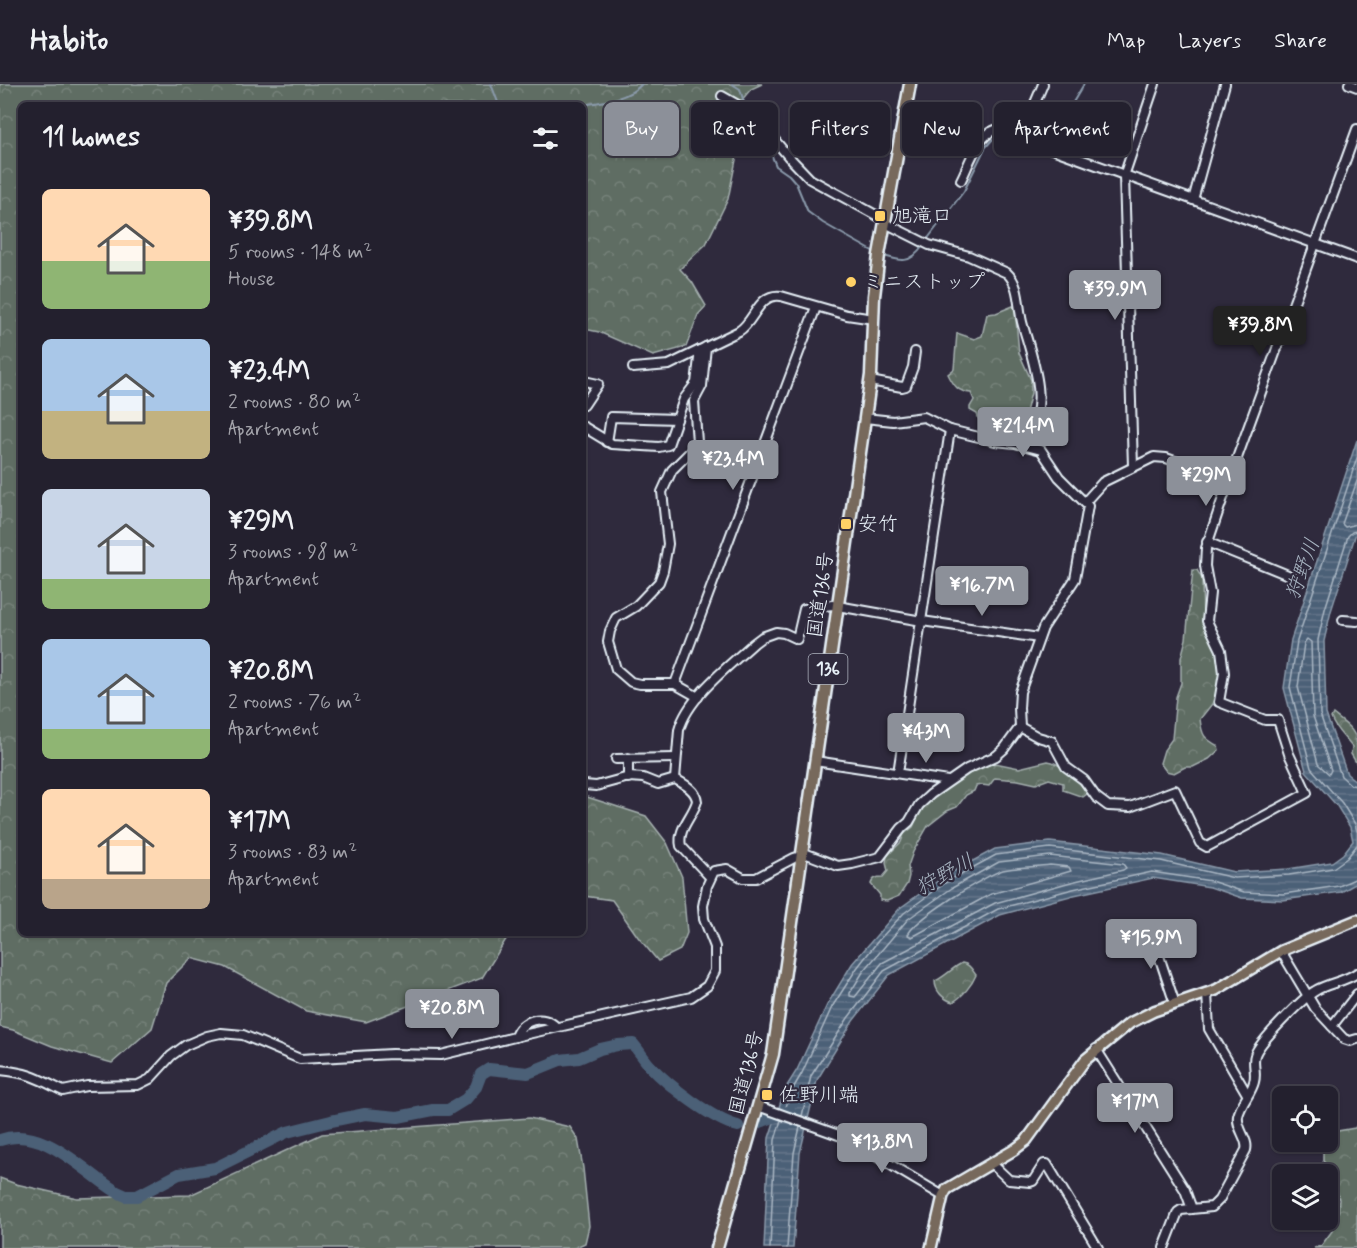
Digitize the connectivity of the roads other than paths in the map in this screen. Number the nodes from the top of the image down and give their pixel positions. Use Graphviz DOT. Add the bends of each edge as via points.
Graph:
graph roads {
  1 [pos="910,84"];
  2 [pos="1043,84"];
  3 [pos="1155,84"];
  4 [pos="1225,84"];
  5 [pos="1349,84"];
  6 [pos="1357,87"];
  7 [pos="722,96"];
  8 [pos="1037,102"];
  9 [pos="1357,129"];
  10 [pos="994,131"];
  11 [pos="1070,156"];
  12 [pos="1124,176"];
  13 [pos="961,180"];
  14 [pos="1193,200"];
  15 [pos="885,222"];
  16 [pos="1315,244"];
  17 [pos="1357,260"];
  18 [pos="816,308"];
  19 [pos="874,319"];
  20 [pos="703,348"];
  21 [pos="915,352"];
  22 [pos="633,368"];
  23 [pos="586,381"];
  24 [pos="870,381"];
  25 [pos="586,402"];
  26 [pos="866,418"];
  27 [pos="676,419"];
  28 [pos="586,428"];
  29 [pos="950,430"];
  30 [pos="607,442"];
  31 [pos="1008,442"];
  32 [pos="1133,466"];
  33 [pos="1228,480"];
  34 [pos="1085,502"];
  35 [pos="1207,542"];
  36 [pos="1293,577"];
  37 [pos="837,606"];
  38 [pos="1344,620"];
  39 [pos="922,621"];
  40 [pos="1357,621"];
  41 [pos="1039,638"];
  42 [pos="675,684"];
  43 [pos="698,697"];
  44 [pos="1020,727"];
  45 [pos="628,758"];
  46 [pos="676,758"];
  47 [pos="616,759"];
  48 [pos="815,761"];
  49 [pos="898,773"];
  50 [pos="628,778"];
  51 [pos="675,779"];
  52 [pos="948,782"];
  53 [pos="586,785"];
  54 [pos="802,855"];
  55 [pos="710,877"];
  56 [pos="1357,920"];
  57 [pos="1132,928"];
  58 [pos="1281,951"];
  59 [pos="1357,973"];
  60 [pos="1208,993"];
  61 [pos="1357,994"];
  62 [pos="1309,996"];
  63 [pos="1175,1004"];
  64 [pos="1332,1026"];
  65 [pos="1357,1040"];
  66 [pos="1096,1049"];
  67 [pos="0,1070"];
  68 [pos="1247,1094"];
  69 [pos="761,1107"];
  70 [pos="991,1163"];
  71 [pos="943,1196"];
  72 [pos="1192,1209"];
  73 [pos="717,1248"];
  74 [pos="931,1248"];
  75 [pos="1098,1248"];
  76 [pos="1164,1248"];
  1 -- 15 [label="highway, 国道136号 / 136"];
  2 -- 8 [label="street"];
  3 -- 12 [label="street"];
  4 -- 14 [label="street"];
  5 -- 6 [label="street"];
  7 -- 15 [label="street" via="753,115 810,179"];
  9 -- 16 [label="street"];
  10 -- 13 [label="street" via="982,140"];
  11 -- 12 [label="street"];
  12 -- 14 [label="street"];
  12 -- 32 [label="street"];
  14 -- 16 [label="street"];
  15 -- 19 [label="highway, 国道136号 / 136"];
  15 -- 31 [label="street" via="929,245 973,258 1011,277 1036,369 1039,397 1030,427"];
  16 -- 17 [label="street"];
  16 -- 33 [label="street"];
  18 -- 19 [label="street"];
  18 -- 20 [label="street" via="772,295 743,329"];
  18 -- 42 [label="street"];
  19 -- 24 [label="highway, 国道136号 / 136"];
  20 -- 22 [label="street" via="669,365"];
  20 -- 27 [label="street" via="696,383"];
  20 -- 42 [label="street" via="702,386 694,401 697,442 672,470 662,492 668,544 663,571 659,582 636,606 616,618 608,642 616,669 631,682"];
  21 -- 24 [label="street" via="906,386"];
  23 -- 25 [label="street" via="598,384"];
  24 -- 26 [label="highway, 国道136号 / 136"];
  26 -- 29 [label="street" via="893,421 924,417"];
  26 -- 37 [label="highway, 国道136号 / 136"];
  27 -- 30 [label="street" via="666,447"];
  27 -- 30 [label="street" via="611,417"];
  28 -- 30 [label="street"];
  29 -- 31 [label="street"];
  29 -- 39 [label="street"];
  31 -- 34 [label="street" via="1043,452 1059,477"];
  32 -- 33 [label="street" via="1154,457 1166,458"];
  32 -- 34 [label="street" via="1103,482"];
  33 -- 35 [label="street"];
  34 -- 41 [label="street" via="1088,508 1075,579"];
  35 -- 36 [label="street"];
  35 -- 44 [label="street" via="1207,621 1221,650 1224,674 1219,702 1265,720 1278,720 1307,793 1207,847 1200,843 1175,790 1130,807 1108,806 1066,767 1052,741"];
  37 -- 39 [label="street"];
  37 -- 43 [label="street" via="804,609 797,639 780,632 762,637"];
  37 -- 48 [label="highway, 国道136号 / 136"];
  38 -- 40 [label="street"];
  39 -- 41 [label="street"];
  39 -- 49 [label="street"];
  41 -- 44 [label="street" via="1020,692"];
  42 -- 43 [label="street"];
  43 -- 46 [label="street" via="680,724"];
  44 -- 52 [label="street" via="1000,753"];
  45 -- 46 [label="street"];
  45 -- 47 [label="street"];
  45 -- 50 [label="street"];
  46 -- 51 [label="street"];
  48 -- 49 [label="street"];
  48 -- 54 [label="highway, 国道136号 / 136"];
  49 -- 52 [label="street"];
  50 -- 51 [label="street" via="658,784"];
  50 -- 53 [label="street"];
  51 -- 55 [label="street" via="691,789 697,799 680,837 681,846"];
  52 -- 54 [label="street" via="920,805 880,857 837,866"];
  54 -- 55 [label="street" via="756,878 742,878 723,868"];
  54 -- 69 [label="highway, 国道136号 / 136" via="773,1054"];
  55 -- 67 [label="street" via="703,915 713,939 715,971 707,986 691,997 441,1055 300,1059 243,1035 221,1033 186,1045 150,1078 128,1087 87,1086 63,1091 43,1079"];
  56 -- 58 [label="main road"];
  57 -- 63 [label="street" via="1148,931"];
  58 -- 60 [label="main road"];
  58 -- 62 [label="street"];
  59 -- 62 [label="street"];
  60 -- 63 [label="main road"];
  60 -- 68 [label="street" via="1209,1029"];
  61 -- 64 [label="street"];
  62 -- 64 [label="street"];
  62 -- 68 [label="street" via="1256,1052 1255,1080"];
  63 -- 66 [label="main road" via="1134,1021"];
  64 -- 65 [label="street" via="1348,1041"];
  66 -- 70 [label="main road" via="1026,1141"];
  66 -- 72 [label="street" via="1185,1190"];
  68 -- 72 [label="street" via="1238,1122 1246,1150 1216,1203 1209,1208"];
  69 -- 71 [label="street" via="862,1146"];
  69 -- 73 [label="highway, 国道136号 / 136"];
  70 -- 71 [label="main road" via="947,1189"];
  70 -- 75 [label="street" via="1009,1180 1030,1182 1047,1164"];
  71 -- 74 [label="main road"];
  72 -- 76 [label="street" via="1176,1215"];
}
